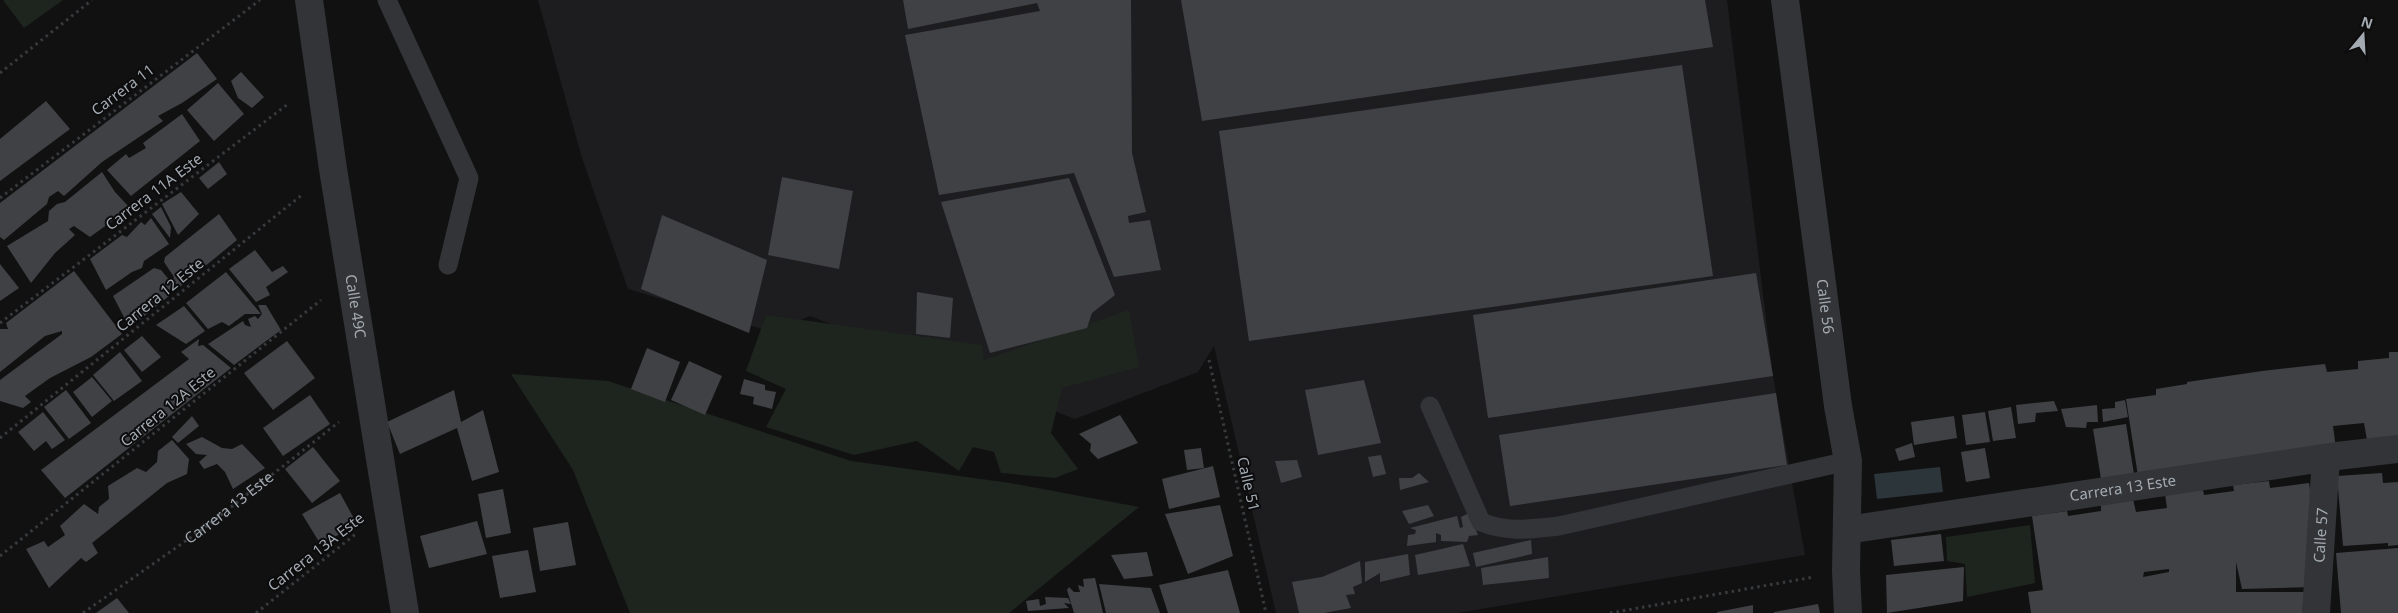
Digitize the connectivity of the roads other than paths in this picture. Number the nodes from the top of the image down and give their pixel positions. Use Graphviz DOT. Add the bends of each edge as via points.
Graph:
graph roads {
  1 [pos="309,0"];
  2 [pos="388,0"];
  3 [pos="1785,0"];
  4 [pos="448,265"];
  5 [pos="1430,406"];
  6 [pos="2398,449"];
  7 [pos="2326,458"];
  8 [pos="1848,461"];
  9 [pos="1847,530"];
  10 [pos="405,613"];
  11 [pos="1848,613"];
  12 [pos="2316,613"];
  1 -- 10 [label="street, Calle 49C"];
  2 -- 4 [label="lane" via="468,178"];
  3 -- 8 [label="street, Calle 56"];
  5 -- 8 [label="lane" via="1481,522 1498,529 1559,526"];
  6 -- 7 [label="street, Carrera 13 Este"];
  7 -- 9 [label="street, Carrera 13 Este"];
  7 -- 12 [label="street, Calle 57"];
  8 -- 9 [label="street, Calle 56"];
  9 -- 11 [label="street, Calle 56"];
}
